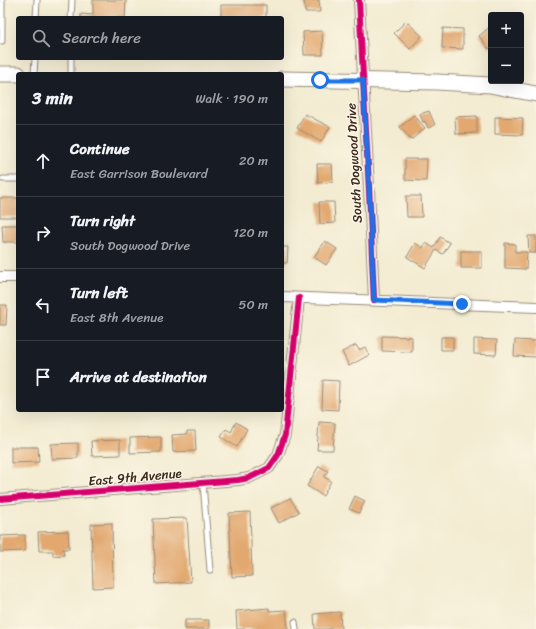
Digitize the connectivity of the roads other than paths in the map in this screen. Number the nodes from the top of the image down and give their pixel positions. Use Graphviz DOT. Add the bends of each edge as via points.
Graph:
graph roads {
  1 [pos="2,0"];
  2 [pos="37,0"];
  3 [pos="72,0"];
  4 [pos="359,0"];
  5 [pos="36,16"];
  6 [pos="71,16"];
  7 [pos="0,41"];
  8 [pos="36,60"];
  9 [pos="71,60"];
  10 [pos="34,72"];
  11 [pos="71,72"];
  12 [pos="0,74"];
  13 [pos="16,74"];
  14 [pos="284,79"];
  15 [pos="363,80"];
  16 [pos="536,94"];
  17 [pos="3,179"];
  18 [pos="16,179"];
  19 [pos="0,277"];
  20 [pos="16,277"];
  21 [pos="284,297"];
  22 [pos="299,298"];
  23 [pos="374,300"];
  24 [pos="536,307"];
  25 [pos="203,483"];
  26 [pos="0,500"];
  27 [pos="210,570"];
  28 [pos="295,622"];
  29 [pos="296,629"];
  1 -- 7 [label="lane"];
  2 -- 5 [label="lane"];
  3 -- 6 [label="lane"];
  4 -- 15 [label="street, South Dogwood Drive"];
  8 -- 10 [label="lane"];
  9 -- 11 [label="lane"];
  12 -- 13 [label="main road"];
  14 -- 15 [label="main road"];
  15 -- 16 [label="main road" via="490,85"];
  15 -- 23 [label="street, South Dogwood Drive"];
  17 -- 18 [label="lane"];
  19 -- 20 [label="street"];
  21 -- 22 [label="street"];
  22 -- 23 [label="street"];
  22 -- 25 [label="street, East 9th Avenue" via="285,435 278,455 269,468 249,478"];
  23 -- 24 [label="street"];
  25 -- 26 [label="street, East 9th Avenue"];
  25 -- 27 [label="lane"];
  28 -- 29 [label="lane"];
}
